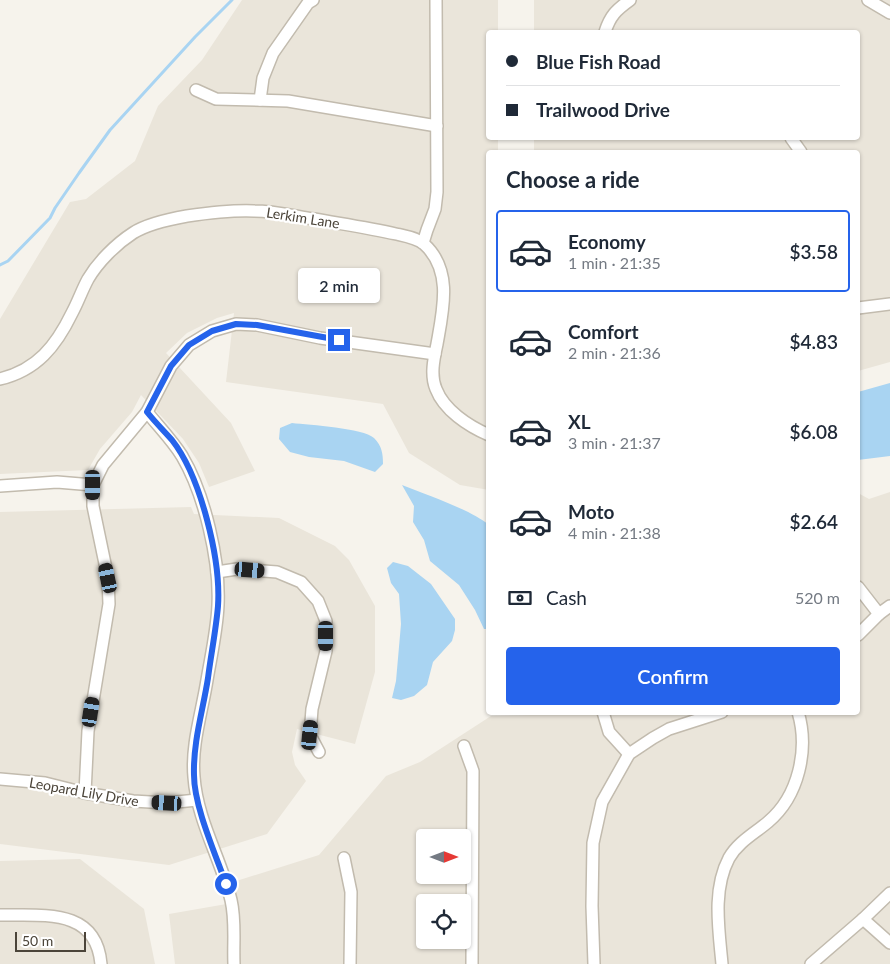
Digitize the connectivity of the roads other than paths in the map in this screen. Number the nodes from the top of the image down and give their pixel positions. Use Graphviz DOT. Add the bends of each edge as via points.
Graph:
graph roads {
  1 [pos="313,0"];
  2 [pos="436,0"];
  3 [pos="630,0"];
  4 [pos="868,0"];
  5 [pos="890,13"];
  6 [pos="606,30"];
  7 [pos="196,90"];
  8 [pos="260,100"];
  9 [pos="437,126"];
  10 [pos="423,243"];
  11 [pos="890,304"];
  12 [pos="860,308"];
  13 [pos="435,354"];
  14 [pos="0,380"];
  15 [pos="147,412"];
  16 [pos="486,433"];
  17 [pos="93,485"];
  18 [pos="0,486"];
  19 [pos="217,572"];
  20 [pos="860,590"];
  21 [pos="890,606"];
  22 [pos="879,614"];
  23 [pos="860,632"];
  24 [pos="604,715"];
  25 [pos="713,715"];
  26 [pos="799,715"];
  27 [pos="464,746"];
  28 [pos="319,752"];
  29 [pos="629,754"];
  30 [pos="0,779"];
  31 [pos="85,793"];
  32 [pos="197,800"];
  33 [pos="344,858"];
  34 [pos="890,893"];
  35 [pos="0,915"];
  36 [pos="863,919"];
  37 [pos="890,943"];
  38 [pos="101,964"];
  39 [pos="234,964"];
  40 [pos="350,964"];
  41 [pos="472,964"];
  42 [pos="594,964"];
  43 [pos="722,964"];
  44 [pos="810,964"];
  1 -- 8 [label="street" via="273,52 263,78"];
  2 -- 9 [label="street"];
  3 -- 6 [label="street" via="616,10"];
  4 -- 5 [label="street"];
  7 -- 8 [label="street" via="216,99"];
  8 -- 9 [label="street" via="288,101"];
  9 -- 10 [label="street" via="436,209"];
  10 -- 13 [label="street" via="440,266 444,280"];
  10 -- 14 [label="street, Lerkim Lane" via="372,229 280,213 254,211 167,219 134,232 104,258 88,279 59,340 40,359 14,376"];
  11 -- 12 [label="street"];
  13 -- 15 [label="street" via="236,324 212,331 189,345 171,366"];
  13 -- 16 [label="street" via="433,376 440,397 461,419"];
  15 -- 17 [label="street" via="103,465"];
  15 -- 19 [label="street" via="172,441 193,479"];
  17 -- 18 [label="street" via="57,482"];
  17 -- 31 [label="street" via="93,506 108,578 109,604 88,730"];
  19 -- 28 [label="street" via="237,569 278,572 301,582 318,601 326,621 326,652 312,709 310,735"];
  19 -- 32 [label="street" via="218,606 194,754"];
  20 -- 22 [label="street"];
  21 -- 22 [label="street"];
  22 -- 23 [label="street"];
  24 -- 29 [label="street" via="609,732"];
  25 -- 29 [label="street" via="669,729"];
  26 -- 43 [label="street" via="802,757 794,784 783,806 770,821 747,837 730,857 722,877 718,914"];
  27 -- 41 [label="street" via="473,771"];
  29 -- 42 [label="street" via="602,802 593,843"];
  30 -- 31 [label="street, Leopard Lily Drive" via="45,783"];
  31 -- 32 [label="street, Leopard Lily Drive" via="134,801 167,803"];
  32 -- 39 [label="street" via="231,901"];
  33 -- 40 [label="street" via="351,892"];
  34 -- 36 [label="street"];
  35 -- 38 [label="street" via="58,916 74,921 90,934 100,954"];
  36 -- 37 [label="street"];
  36 -- 44 [label="street"];
}
